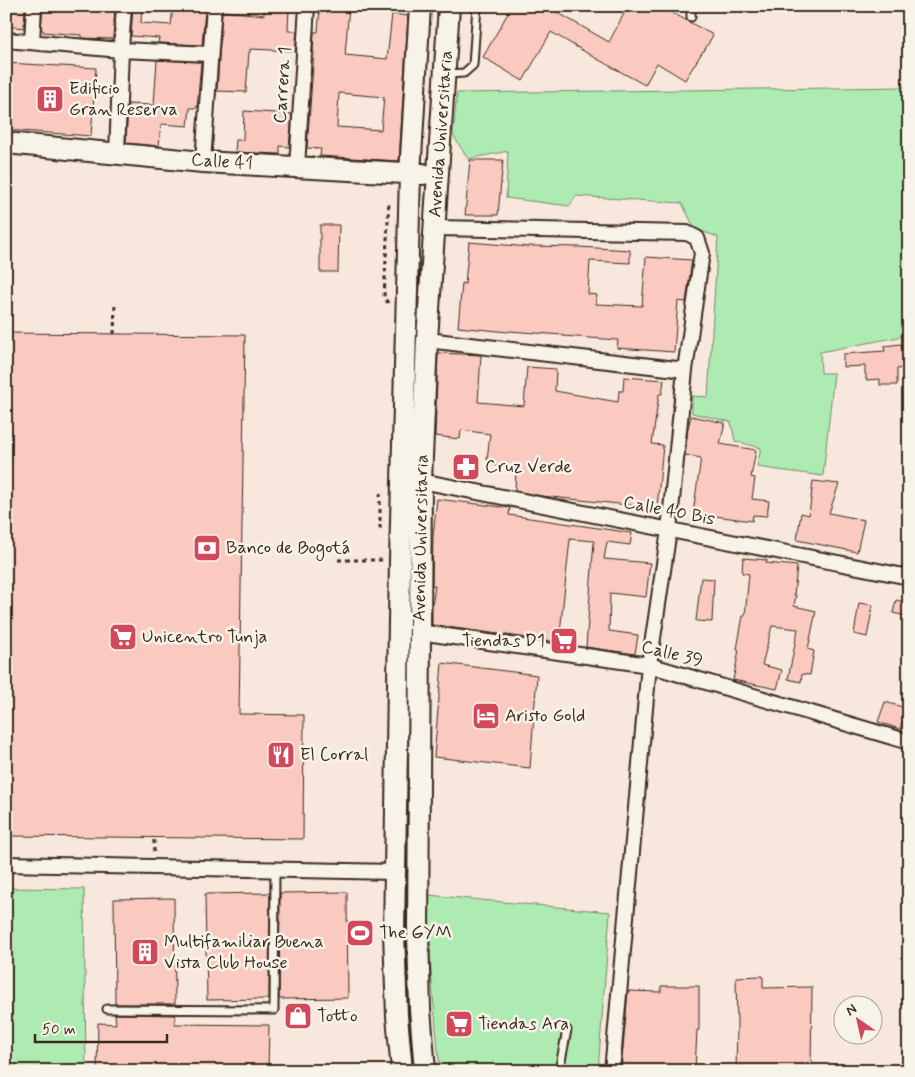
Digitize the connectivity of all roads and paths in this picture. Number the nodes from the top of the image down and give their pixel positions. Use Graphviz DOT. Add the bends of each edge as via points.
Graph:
graph roads {
  1 [pos="34,6"];
  2 [pos="124,6"];
  3 [pos="214,6"];
  4 [pos="307,6"];
  5 [pos="420,6"];
  6 [pos="449,6"];
  7 [pos="476,6"];
  8 [pos="691,6"];
  9 [pos="691,17"];
  10 [pos="6,40"];
  11 [pos="32,41"];
  12 [pos="121,50"];
  13 [pos="210,54"];
  14 [pos="444,74"];
  15 [pos="6,143"];
  16 [pos="117,154"];
  17 [pos="203,162"];
  18 [pos="297,167"];
  19 [pos="400,173"];
  20 [pos="437,174"];
  21 [pos="435,228"];
  22 [pos="115,304"];
  23 [pos="390,306"];
  24 [pos="114,334"];
  25 [pos="427,340"];
  26 [pos="685,370"];
  27 [pos="421,481"];
  28 [pos="669,530"];
  29 [pos="338,560"];
  30 [pos="400,560"];
  31 [pos="909,578"];
  32 [pos="420,632"];
  33 [pos="649,666"];
  34 [pos="909,742"];
  35 [pos="6,864"];
  36 [pos="275,870"];
  37 [pos="395,872"];
  38 [pos="107,1009"];
  39 [pos="567,1030"];
  40 [pos="402,1071"];
  41 [pos="425,1071"];
  42 [pos="560,1071"];
  43 [pos="612,1071"];
  1 -- 11 [label="street"];
  2 -- 12 [label="street"];
  3 -- 13 [label="street"];
  4 -- 18 [label="street, Carrera 1"];
  5 -- 19 [label="main road, Avenida Universitaria"];
  6 -- 14 [label="main road, Avenida Universitaria"];
  7 -- 14 [label="lane" via="473,65 464,73"];
  8 -- 9 [label="lane"];
  10 -- 11 [label="street"];
  11 -- 12 [label="street"];
  12 -- 13 [label="street"];
  12 -- 16 [label="street"];
  13 -- 17 [label="street"];
  14 -- 20 [label="main road, Avenida Universitaria"];
  15 -- 16 [label="main road, Calle 41"];
  16 -- 17 [label="main road, Calle 41"];
  17 -- 18 [label="main road, Calle 41"];
  18 -- 19 [label="main road, Calle 41"];
  19 -- 20 [label="main road, Calle 41"];
  19 -- 23 [label="path" via="384,297"];
  19 -- 30 [label="main road, Avenida Universitaria"];
  20 -- 21 [label="main road, Avenida Universitaria"];
  21 -- 25 [label="main road, Avenida Universitaria"];
  21 -- 26 [label="street" via="687,233 697,238 702,252"];
  22 -- 24 [label="path"];
  25 -- 26 [label="street"];
  25 -- 27 [label="main road, Avenida Universitaria"];
  26 -- 28 [label="street"];
  27 -- 28 [label="street, Calle 40 Bis"];
  27 -- 32 [label="main road, Avenida Universitaria"];
  28 -- 31 [label="street, Calle 40 Bis"];
  28 -- 33 [label="street"];
  29 -- 30 [label="path"];
  30 -- 37 [label="main road, Avenida Universitaria"];
  32 -- 33 [label="street, Calle 39"];
  32 -- 41 [label="main road, Avenida Universitaria" via="418,933"];
  33 -- 34 [label="street, Calle 39"];
  33 -- 43 [label="street"];
  35 -- 36 [label="street"];
  36 -- 37 [label="street"];
  36 -- 38 [label="lane" via="274,1010"];
  37 -- 40 [label="main road, Avenida Universitaria" via="396,998"];
  39 -- 42 [label="lane"];
}
